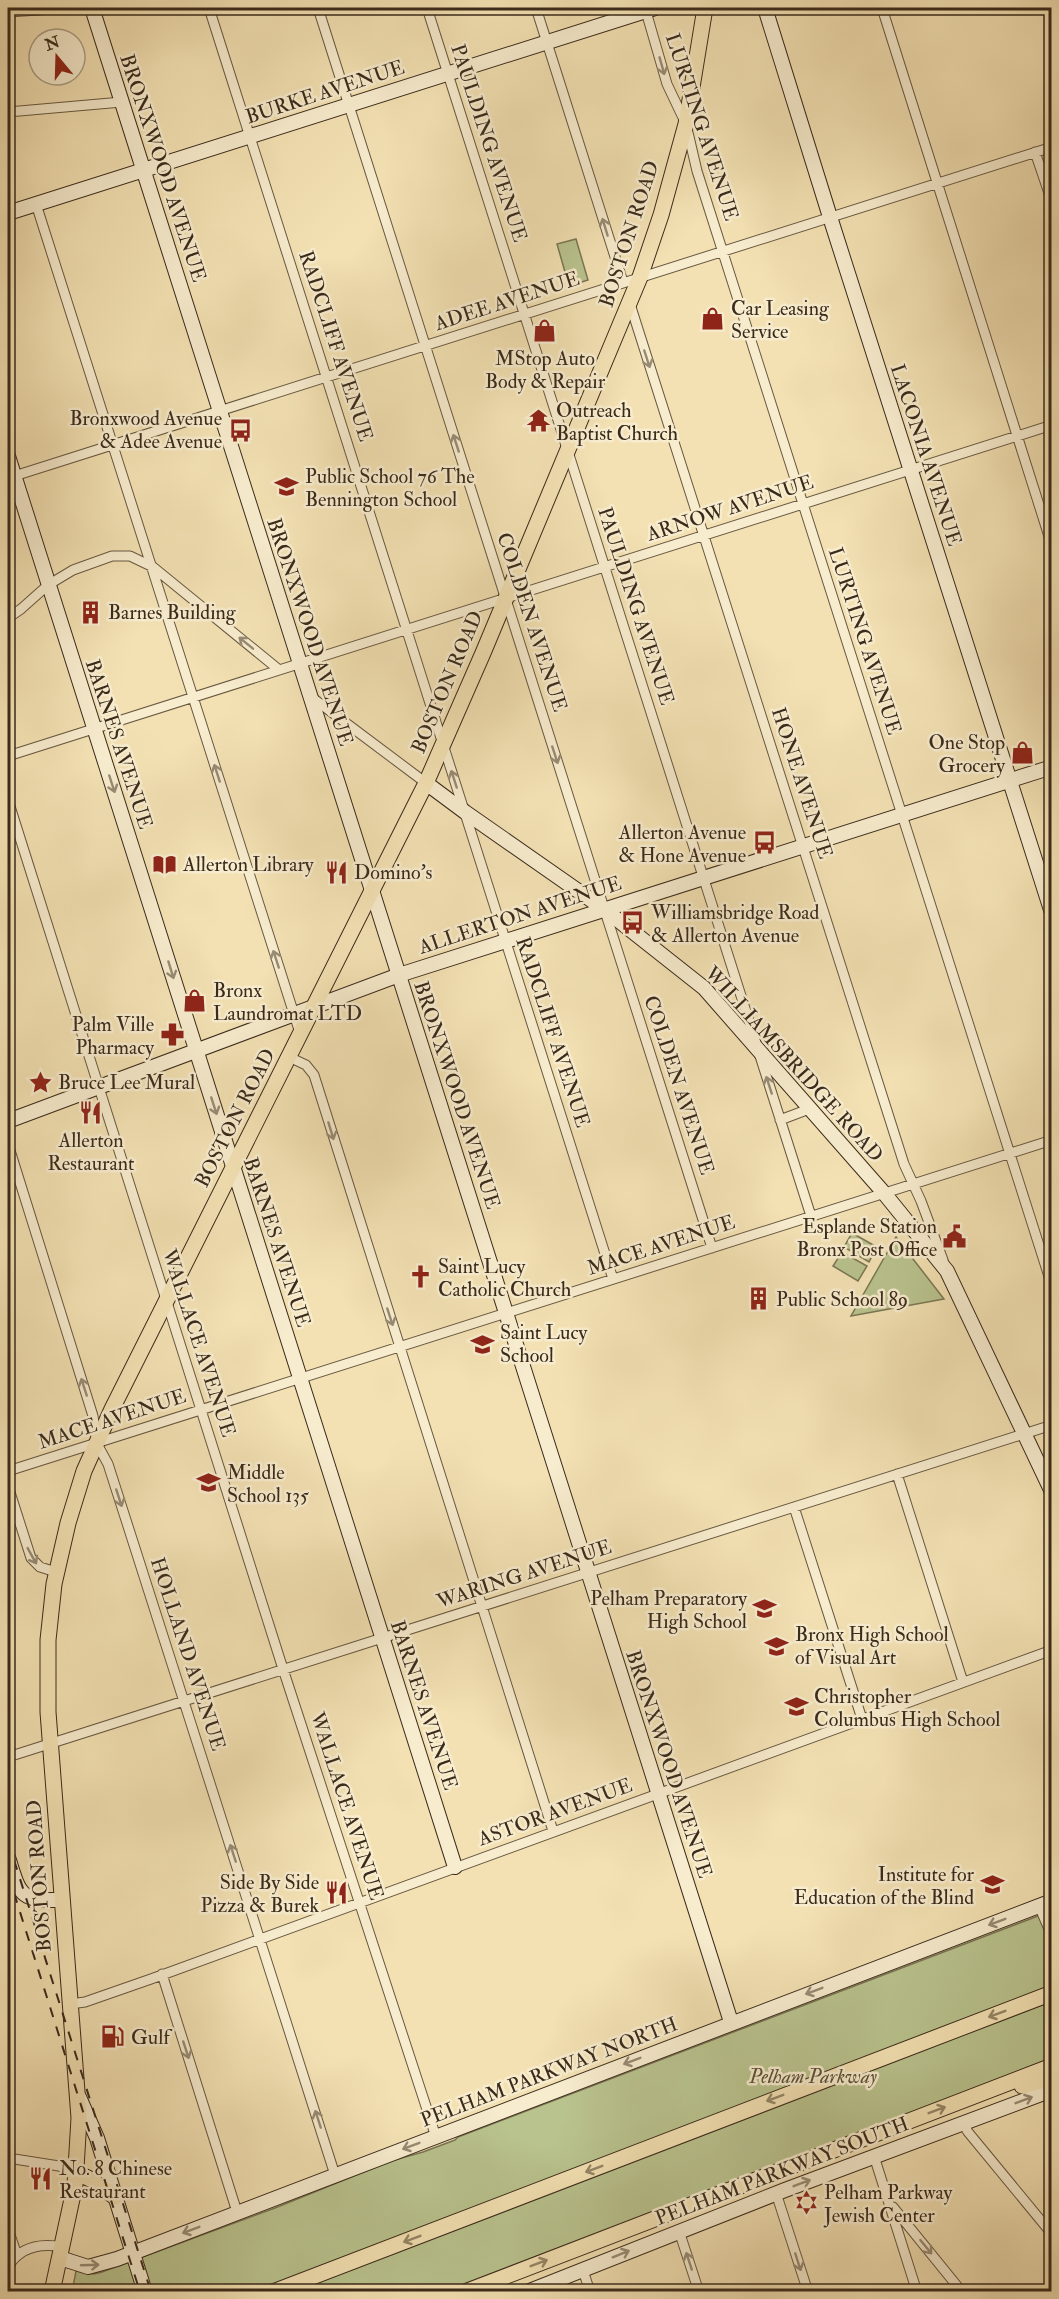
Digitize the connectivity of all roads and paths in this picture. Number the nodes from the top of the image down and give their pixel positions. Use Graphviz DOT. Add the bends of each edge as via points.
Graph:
graph roads {
  1 [pos="69,8"];
  2 [pos="92,8"];
  3 [pos="209,8"];
  4 [pos="318,8"];
  5 [pos="427,8"];
  6 [pos="536,8"];
  7 [pos="649,8"];
  8 [pos="705,8"];
  9 [pos="765,8"];
  10 [pos="882,8"];
  11 [pos="8,12"];
  12 [pos="547,42"];
  13 [pos="448,73"];
  14 [pos="122,102"];
  15 [pos="349,105"];
  16 [pos="8,112"];
  17 [pos="686,124"];
  18 [pos="250,136"];
  19 [pos="1052,147"];
  20 [pos="1035,152"];
  21 [pos="143,170"];
  22 [pos="939,182"];
  23 [pos="1052,202"];
  24 [pos="36,204"];
  25 [pos="8,213"];
  26 [pos="830,217"];
  27 [pos="723,251"];
  28 [pos="640,277"];
  29 [pos="623,282"];
  30 [pos="629,304"];
  31 [pos="525,314"];
  32 [pos="425,346"];
  33 [pos="326,377"];
  34 [pos="220,411"];
  35 [pos="1052,425"];
  36 [pos="1016,436"];
  37 [pos="113,445"];
  38 [pos="568,450"];
  39 [pos="8,456"];
  40 [pos="910,470"];
  41 [pos="11,477"];
  42 [pos="803,504"];
  43 [pos="704,535"];
  44 [pos="1052,546"];
  45 [pos="604,566"];
  46 [pos="153,567"];
  47 [pos="48,585"];
  48 [pos="506,599"];
  49 [pos="8,618"];
  50 [pos="407,630"];
  51 [pos="299,664"];
  52 [pos="278,669"];
  53 [pos="310,696"];
  54 [pos="193,697"];
  55 [pos="94,729"];
  56 [pos="443,746"];
  57 [pos="8,756"];
  58 [pos="1052,767"];
  59 [pos="1008,781"];
  60 [pos="426,783"];
  61 [pos="8,800"];
  62 [pos="465,812"];
  63 [pos="902,814"];
  64 [pos="803,846"];
  65 [pos="703,877"];
  66 [pos="372,890"];
  67 [pos="604,909"];
  68 [pos="1052,913"];
  69 [pos="505,940"];
  70 [pos="399,975"];
  71 [pos="315,1006"];
  72 [pos="294,1014"];
  73 [pos="300,1035"];
  74 [pos="196,1050"];
  75 [pos="758,1050"];
  76 [pos="290,1057"];
  77 [pos="98,1087"];
  78 [pos="810,1109"];
  79 [pos="780,1120"];
  80 [pos="8,1121"];
  81 [pos="1052,1140"];
  82 [pos="8,1144"];
  83 [pos="1009,1153"];
  84 [pos="234,1169"];
  85 [pos="912,1184"];
  86 [pos="884,1193"];
  87 [pos="811,1216"];
  88 [pos="712,1248"];
  89 [pos="947,1270"];
  90 [pos="613,1279"];
  91 [pos="1052,1286"];
  92 [pos="166,1302"];
  93 [pos="506,1313"];
  94 [pos="399,1347"];
  95 [pos="300,1378"];
  96 [pos="201,1410"];
  97 [pos="1052,1425"];
  98 [pos="1024,1434"];
  99 [pos="97,1444"];
  100 [pos="8,1471"];
  101 [pos="897,1474"];
  102 [pos="8,1486"];
  103 [pos="1052,1491"];
  104 [pos="794,1507"];
  105 [pos="56,1572"];
  106 [pos="588,1572"];
  107 [pos="482,1606"];
  108 [pos="382,1637"];
  109 [pos="1052,1650"];
  110 [pos="283,1669"];
  111 [pos="963,1682"];
  112 [pos="184,1700"];
  113 [pos="862,1719"];
  114 [pos="50,1743"];
  115 [pos="8,1757"];
  116 [pos="658,1794"];
  117 [pos="553,1831"];
  118 [pos="8,1857"];
  119 [pos="455,1867"];
  120 [pos="62,1900"];
  121 [pos="359,1903"];
  122 [pos="1045,1904"];
  123 [pos="1052,1936"];
  124 [pos="260,1939"];
  125 [pos="162,1974"];
  126 [pos="1052,1993"];
  127 [pos="70,2004"];
  128 [pos="731,2022"];
  129 [pos="1052,2066"];
  130 [pos="1052,2078"];
  131 [pos="1052,2090"];
  132 [pos="79,2095"];
  133 [pos="969,2097"];
  134 [pos="963,2123"];
  135 [pos="436,2137"];
  136 [pos="874,2156"];
  137 [pos="8,2158"];
  138 [pos="77,2173"];
  139 [pos="335,2175"];
  140 [pos="776,2193"];
  141 [pos="115,2197"];
  142 [pos="890,2203"];
  143 [pos="237,2212"];
  144 [pos="8,2229"];
  145 [pos="679,2231"];
  146 [pos="1052,2235"];
  147 [pos="61,2252"];
  148 [pos="133,2253"];
  149 [pos="17,2255"];
  150 [pos="8,2267"];
  151 [pos="583,2270"];
  152 [pos="52,2292"];
  153 [pos="145,2292"];
  154 [pos="273,2292"];
  155 [pos="465,2292"];
  156 [pos="527,2292"];
  157 [pos="590,2292"];
  158 [pos="699,2292"];
  159 [pos="808,2292"];
  160 [pos="917,2292"];
  161 [pos="962,2292"];
  1 -- 11 [label="street"];
  2 -- 14 [label="street, BRONXWOOD AVENUE"];
  3 -- 18 [label="street, RADCLIFF AVENUE"];
  4 -- 15 [label="street, COLDEN AVENUE"];
  5 -- 13 [label="street, PAULDING AVENUE"];
  6 -- 12 [label="street"];
  7 -- 12 [label="street, BURKE AVENUE"];
  7 -- 17 [label="street, LURTING AVENUE, one-way" via="667,84"];
  8 -- 17 [label="main road, BOSTON ROAD"];
  9 -- 26 [label="street, LACONIA AVENUE"];
  10 -- 22 [label="street"];
  12 -- 13 [label="street, BURKE AVENUE"];
  29 -- 12 [label="street, one-way"];
  13 -- 15 [label="street, BURKE AVENUE"];
  13 -- 31 [label="street, PAULDING AVENUE"];
  14 -- 16 [label="street"];
  14 -- 21 [label="street, BRONXWOOD AVENUE"];
  15 -- 18 [label="street, BURKE AVENUE"];
  15 -- 32 [label="street, COLDEN AVENUE"];
  17 -- 27 [label="street, LURTING AVENUE"];
  17 -- 28 [label="main road, BOSTON ROAD"];
  18 -- 21 [label="street, BURKE AVENUE"];
  18 -- 33 [label="street, RADCLIFF AVENUE"];
  19 -- 20 [label="street, ADEE AVENUE"];
  20 -- 22 [label="street, ADEE AVENUE"];
  20 -- 23 [label="street"];
  21 -- 24 [label="street, BURKE AVENUE"];
  21 -- 34 [label="street, BRONXWOOD AVENUE"];
  22 -- 26 [label="street, ADEE AVENUE"];
  22 -- 36 [label="street"];
  24 -- 25 [label="street, BURKE AVENUE"];
  24 -- 37 [label="street"];
  26 -- 27 [label="street, ADEE AVENUE"];
  26 -- 40 [label="street, LACONIA AVENUE"];
  27 -- 28 [label="street, ADEE AVENUE"];
  27 -- 42 [label="street, LURTING AVENUE"];
  28 -- 29 [label="street, ADEE AVENUE"];
  28 -- 30 [label="main road, BOSTON ROAD"];
  29 -- 31 [label="street, ADEE AVENUE"];
  30 -- 38 [label="main road, BOSTON ROAD"];
  30 -- 43 [label="street, HONE AVENUE, one-way"];
  31 -- 32 [label="street, ADEE AVENUE"];
  31 -- 38 [label="street, PAULDING AVENUE"];
  32 -- 33 [label="street, ADEE AVENUE"];
  48 -- 32 [label="street, COLDEN AVENUE, one-way"];
  33 -- 34 [label="street, ADEE AVENUE"];
  33 -- 50 [label="street, RADCLIFF AVENUE"];
  34 -- 37 [label="street, ADEE AVENUE"];
  34 -- 51 [label="street, BRONXWOOD AVENUE"];
  35 -- 36 [label="street, ARNOW AVENUE"];
  36 -- 40 [label="street, ARNOW AVENUE"];
  36 -- 44 [label="street"];
  37 -- 41 [label="street, ADEE AVENUE"];
  37 -- 46 [label="street"];
  38 -- 45 [label="street, PAULDING AVENUE"];
  38 -- 48 [label="main road, BOSTON ROAD"];
  39 -- 41 [label="street, BARNES AVENUE"];
  40 -- 42 [label="street, ARNOW AVENUE"];
  40 -- 59 [label="street, LACONIA AVENUE"];
  41 -- 47 [label="street, BARNES AVENUE"];
  42 -- 43 [label="street, ARNOW AVENUE"];
  42 -- 63 [label="street, LURTING AVENUE"];
  43 -- 45 [label="street, ARNOW AVENUE"];
  43 -- 64 [label="street, HONE AVENUE"];
  45 -- 48 [label="street, ARNOW AVENUE"];
  45 -- 65 [label="street, PAULDING AVENUE"];
  46 -- 47 [label="street" via="130,556 112,555"];
  52 -- 46 [label="street, one-way"];
  46 -- 54 [label="street"];
  47 -- 49 [label="street"];
  47 -- 55 [label="street, BARNES AVENUE"];
  48 -- 50 [label="street, ARNOW AVENUE"];
  48 -- 56 [label="main road, BOSTON ROAD"];
  48 -- 67 [label="street, COLDEN AVENUE, one-way"];
  50 -- 51 [label="street, ARNOW AVENUE"];
  50 -- 56 [label="street, RADCLIFF AVENUE"];
  51 -- 52 [label="street, ARNOW AVENUE"];
  51 -- 53 [label="street, BRONXWOOD AVENUE"];
  52 -- 54 [label="street, ARNOW AVENUE"];
  53 -- 60 [label="street, WILLIAMSBRIDGE ROAD"];
  53 -- 66 [label="street, BRONXWOOD AVENUE"];
  54 -- 55 [label="street, ARNOW AVENUE"];
  72 -- 54 [label="street, one-way"];
  55 -- 57 [label="street, ARNOW AVENUE"];
  55 -- 74 [label="street, BARNES AVENUE, one-way"];
  56 -- 60 [label="main road, BOSTON ROAD"];
  62 -- 56 [label="street, RADCLIFF AVENUE, one-way"];
  58 -- 59 [label="street, ALLERTON AVENUE"];
  59 -- 63 [label="street, ALLERTON AVENUE"];
  59 -- 68 [label="street, LACONIA AVENUE"];
  60 -- 62 [label="street, WILLIAMSBRIDGE ROAD"];
  60 -- 66 [label="main road, BOSTON ROAD"];
  61 -- 77 [label="street, WALLACE AVENUE"];
  62 -- 67 [label="street, WILLIAMSBRIDGE ROAD"];
  62 -- 69 [label="street, RADCLIFF AVENUE"];
  63 -- 64 [label="street, ALLERTON AVENUE"];
  63 -- 83 [label="street, LURTING AVENUE"];
  64 -- 65 [label="street, ALLERTON AVENUE"];
  64 -- 85 [label="street, HONE AVENUE"];
  65 -- 67 [label="street, ALLERTON AVENUE"];
  65 -- 75 [label="street, PAULDING AVENUE"];
  66 -- 70 [label="street, BRONXWOOD AVENUE"];
  66 -- 71 [label="main road, BOSTON ROAD"];
  67 -- 69 [label="street, ALLERTON AVENUE"];
  67 -- 75 [label="street, WILLIAMSBRIDGE ROAD" via="704,988"];
  67 -- 88 [label="street, COLDEN AVENUE"];
  69 -- 70 [label="street, ALLERTON AVENUE"];
  69 -- 90 [label="street, RADCLIFF AVENUE"];
  70 -- 71 [label="street, ALLERTON AVENUE"];
  70 -- 93 [label="street, BRONXWOOD AVENUE"];
  71 -- 72 [label="street, ALLERTON AVENUE"];
  71 -- 73 [label="main road, BOSTON ROAD"];
  72 -- 73 [label="street"];
  72 -- 74 [label="street, ALLERTON AVENUE"];
  73 -- 76 [label="main road, BOSTON ROAD"];
  74 -- 77 [label="street, ALLERTON AVENUE"];
  74 -- 84 [label="street, BARNES AVENUE, one-way"];
  75 -- 78 [label="street, WILLIAMSBRIDGE ROAD"];
  79 -- 75 [label="street, PAULDING AVENUE, one-way"];
  76 -- 84 [label="main road, BOSTON ROAD"];
  76 -- 94 [label="street, one-way" via="306,1065 314,1075"];
  77 -- 80 [label="street, ALLERTON AVENUE"];
  77 -- 92 [label="street, WALLACE AVENUE"];
  78 -- 79 [label="street"];
  78 -- 86 [label="street, WILLIAMSBRIDGE ROAD"];
  79 -- 87 [label="street, PAULDING AVENUE"];
  81 -- 83 [label="street, MACE AVENUE"];
  99 -- 82 [label="street, HOLLAND AVENUE, one-way" via="93,1416"];
  83 -- 85 [label="street, MACE AVENUE"];
  83 -- 91 [label="street, LURTING AVENUE"];
  84 -- 92 [label="main road, BOSTON ROAD"];
  84 -- 95 [label="street, BARNES AVENUE"];
  85 -- 86 [label="street, MACE AVENUE"];
  85 -- 89 [label="street, HONE AVENUE"];
  86 -- 87 [label="street, MACE AVENUE"];
  86 -- 89 [label="street, WILLIAMSBRIDGE ROAD"];
  87 -- 88 [label="street, MACE AVENUE"];
  88 -- 90 [label="street, MACE AVENUE"];
  89 -- 98 [label="street, WILLIAMSBRIDGE ROAD"];
  90 -- 93 [label="street, MACE AVENUE"];
  92 -- 96 [label="street, WALLACE AVENUE"];
  92 -- 99 [label="main road, BOSTON ROAD"];
  93 -- 94 [label="street, MACE AVENUE"];
  93 -- 106 [label="street, BRONXWOOD AVENUE"];
  94 -- 95 [label="street, MACE AVENUE"];
  94 -- 107 [label="street"];
  95 -- 96 [label="street, MACE AVENUE"];
  95 -- 108 [label="street, BARNES AVENUE"];
  96 -- 99 [label="street, MACE AVENUE"];
  96 -- 110 [label="street, WALLACE AVENUE"];
  97 -- 98 [label="street, WARING AVENUE"];
  98 -- 101 [label="street, WARING AVENUE"];
  98 -- 103 [label="street, WILLIAMSBRIDGE ROAD"];
  99 -- 100 [label="street, MACE AVENUE"];
  99 -- 105 [label="main road, BOSTON ROAD" via="81,1479"];
  99 -- 112 [label="street, HOLLAND AVENUE, one-way" via="108,1464"];
  101 -- 104 [label="street, WARING AVENUE"];
  101 -- 111 [label="street"];
  102 -- 105 [label="street, one-way" via="31,1558 40,1567"];
  104 -- 106 [label="street, WARING AVENUE"];
  104 -- 113 [label="street"];
  105 -- 114 [label="main road, BOSTON ROAD" via="46,1666"];
  106 -- 107 [label="street, WARING AVENUE"];
  106 -- 116 [label="street, BRONXWOOD AVENUE"];
  107 -- 108 [label="street, WARING AVENUE"];
  107 -- 117 [label="street"];
  108 -- 110 [label="street, WARING AVENUE"];
  108 -- 119 [label="street, BARNES AVENUE"];
  109 -- 111 [label="street, ASTOR AVENUE"];
  110 -- 112 [label="street, WARING AVENUE"];
  110 -- 121 [label="street, WALLACE AVENUE"];
  111 -- 113 [label="street, ASTOR AVENUE"];
  112 -- 114 [label="street, WARING AVENUE"];
  124 -- 112 [label="street, HOLLAND AVENUE, one-way"];
  113 -- 116 [label="street, ASTOR AVENUE"];
  114 -- 115 [label="street, WARING AVENUE"];
  114 -- 120 [label="main road, BOSTON ROAD"];
  116 -- 117 [label="street, ASTOR AVENUE"];
  116 -- 128 [label="street, BRONXWOOD AVENUE"];
  117 -- 119 [label="street, ASTOR AVENUE"];
  118 -- 120 [label="street" via="26,1897"];
  119 -- 121 [label="street, ASTOR AVENUE"];
  120 -- 127 [label="main road, BOSTON ROAD"];
  121 -- 124 [label="street, ASTOR AVENUE"];
  121 -- 135 [label="street, WALLACE AVENUE"];
  122 -- 123 [label="street"];
  122 -- 128 [label="street, PELHAM PARKWAY NORTH, one-way"];
  124 -- 125 [label="street, ASTOR AVENUE"];
  139 -- 124 [label="street, HOLLAND AVENUE, one-way"];
  125 -- 127 [label="street, ASTOR AVENUE"];
  125 -- 143 [label="street, one-way"];
  126 -- 154 [label="main road, one-way"];
  127 -- 132 [label="main road, BOSTON ROAD"];
  128 -- 135 [label="street, PELHAM PARKWAY NORTH, one-way"];
  129 -- 133 [label="main road"];
  130 -- 133 [label="main road"];
  134 -- 131 [label="street, PELHAM PARKWAY SOUTH, one-way"];
  132 -- 138 [label="main road, BOSTON ROAD"];
  132 -- 141 [label="street"];
  155 -- 133 [label="main road, one-way"];
  134 -- 136 [label="street, PELHAM PARKWAY SOUTH"];
  134 -- 146 [label="street"];
  135 -- 139 [label="street, PELHAM PARKWAY NORTH, one-way"];
  140 -- 136 [label="street, PELHAM PARKWAY SOUTH, one-way"];
  136 -- 142 [label="street"];
  137 -- 138 [label="street" via="60,2166"];
  138 -- 141 [label="main road"];
  138 -- 147 [label="main road, BOSTON ROAD"];
  139 -- 143 [label="street, PELHAM PARKWAY NORTH"];
  140 -- 145 [label="street, PELHAM PARKWAY SOUTH"];
  140 -- 159 [label="street, one-way"];
  141 -- 148 [label="street"];
  142 -- 160 [label="street"];
  142 -- 161 [label="street, one-way"];
  143 -- 148 [label="street, PELHAM PARKWAY NORTH, one-way"];
  144 -- 149 [label="street"];
  151 -- 145 [label="street, PELHAM PARKWAY SOUTH, one-way"];
  158 -- 145 [label="street, one-way"];
  147 -- 148 [label="street, PELHAM PARKWAY NORTH, one-way" via="88,2267"];
  147 -- 149 [label="street, PELHAM PARKWAY NORTH" via="43,2245"];
  147 -- 152 [label="main road, BOSTON ROAD"];
  148 -- 153 [label="street"];
  149 -- 150 [label="street"];
  151 -- 156 [label="street, PELHAM PARKWAY SOUTH"];
  151 -- 157 [label="street"];
}
